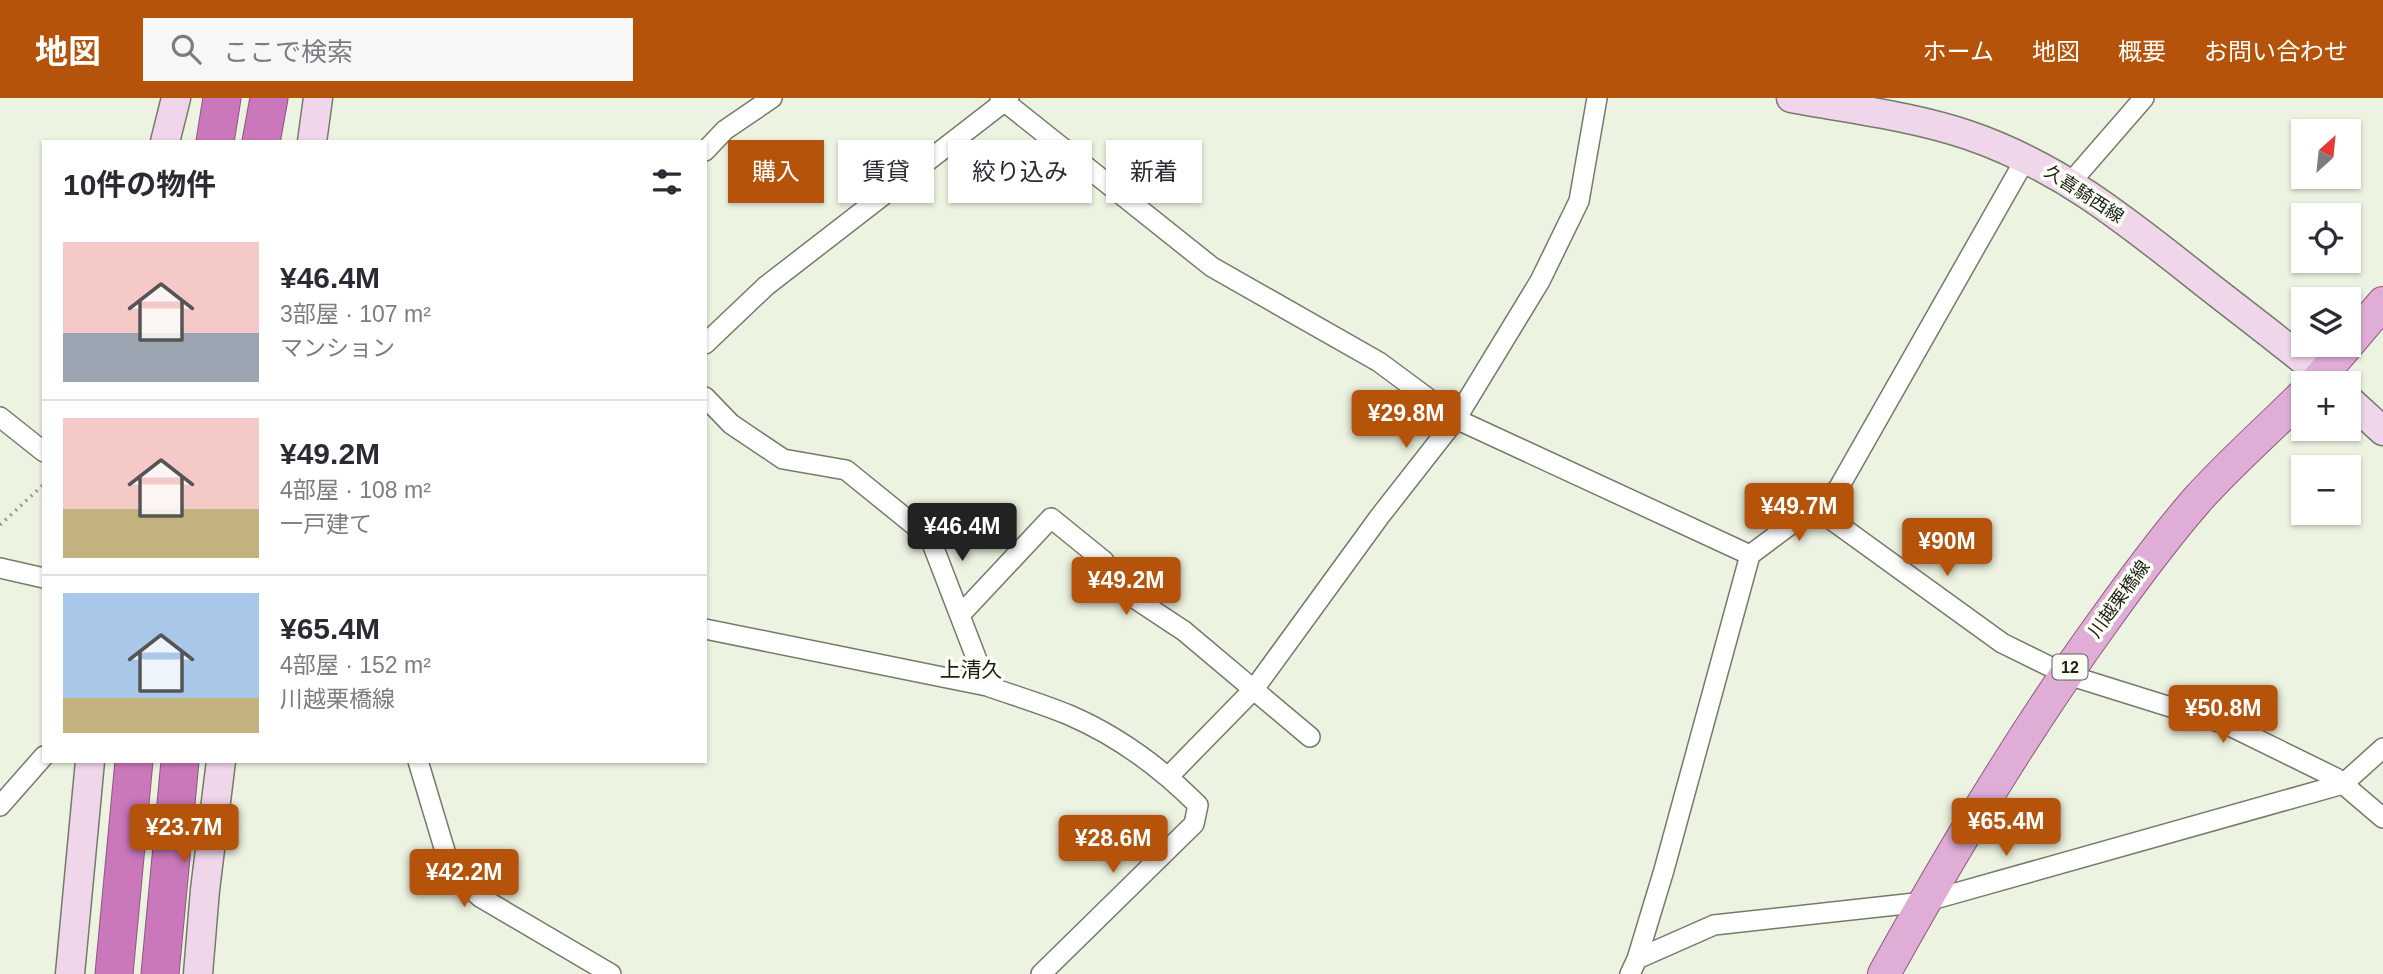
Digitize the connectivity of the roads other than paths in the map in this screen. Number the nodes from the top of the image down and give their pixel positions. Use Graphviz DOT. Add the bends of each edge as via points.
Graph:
graph roads {
  1 [pos="176,98"];
  2 [pos="222,98"];
  3 [pos="269,98"];
  4 [pos="317,98"];
  5 [pos="772,98"];
  6 [pos="1597,98"];
  7 [pos="1791,98"];
  8 [pos="2144,98"];
  9 [pos="1005,100"];
  10 [pos="166,140"];
  11 [pos="215,140"];
  12 [pos="261,140"];
  13 [pos="312,140"];
  14 [pos="707,149"];
  15 [pos="2026,158"];
  16 [pos="2071,182"];
  17 [pos="2383,303"];
  18 [pos="707,342"];
  19 [pos="2303,371"];
  20 [pos="2328,371"];
  21 [pos="707,399"];
  22 [pos="2291,410"];
  23 [pos="2361,411"];
  24 [pos="0,417"];
  25 [pos="1456,419"];
  26 [pos="2383,431"];
  27 [pos="42,450"];
  28 [pos="1814,507"];
  29 [pos="1751,555"];
  30 [pos="0,568"];
  31 [pos="42,578"];
  32 [pos="961,614"];
  33 [pos="707,629"];
  34 [pos="2065,674"];
  35 [pos="987,686"];
  36 [pos="1254,689"];
  37 [pos="1310,737"];
  38 [pos="2383,748"];
  39 [pos="42,758"];
  40 [pos="90,763"];
  41 [pos="134,763"];
  42 [pos="180,763"];
  43 [pos="221,763"];
  44 [pos="419,763"];
  45 [pos="1169,776"];
  46 [pos="2343,784"];
  47 [pos="0,806"];
  48 [pos="2383,818"];
  49 [pos="1924,902"];
  50 [pos="1633,966"];
  51 [pos="70,974"];
  52 [pos="114,974"];
  53 [pos="160,974"];
  54 [pos="198,974"];
  55 [pos="611,974"];
  56 [pos="1041,974"];
  57 [pos="1884,974"];
  1 -- 10 [label="main road"];
  2 -- 11 [label="highway"];
  3 -- 12 [label="highway"];
  4 -- 13 [label="main road"];
  5 -- 14 [label="street" via="725,130"];
  6 -- 25 [label="street" via="1579,201 1540,281"];
  7 -- 15 [label="main road, 久喜騎西線" via="1955,132"];
  8 -- 16 [label="street"];
  9 -- 18 [label="street" via="766,286"];
  9 -- 25 [label="street" via="1212,267 1379,362"];
  15 -- 16 [label="main road, 久喜騎西線"];
  15 -- 28 [label="street" via="1838,489"];
  16 -- 19 [label="main road, 久喜騎西線" via="2138,230"];
  17 -- 20 [label="main road, 川越栗橋線 / 12"];
  21 -- 32 [label="street" via="732,424 783,459 846,470 930,538"];
  22 -- 34 [label="main road, 川越栗橋線 / 12" via="2198,499"];
  23 -- 26 [label="main road"];
  24 -- 27 [label="street"];
  25 -- 29 [label="street"];
  25 -- 36 [label="street"];
  28 -- 29 [label="street"];
  28 -- 34 [label="street" via="2003,643"];
  29 -- 50 [label="street"];
  30 -- 31 [label="street"];
  32 -- 35 [label="street"];
  32 -- 36 [label="street" via="1051,518 1104,561 1116,586 1184,631"];
  33 -- 35 [label="street"];
  34 -- 46 [label="street" via="2228,725"];
  34 -- 49 [label="main road, 川越栗橋線 / 12"];
  35 -- 45 [label="street" via="1071,716"];
  36 -- 37 [label="street"];
  36 -- 45 [label="street"];
  38 -- 46 [label="street"];
  39 -- 47 [label="street"];
  40 -- 51 [label="main road"];
  41 -- 52 [label="highway"];
  42 -- 53 [label="highway"];
  43 -- 54 [label="main road"];
  44 -- 55 [label="street" via="451,872 480,897"];
  45 -- 56 [label="street" via="1198,805 1194,824"];
  46 -- 48 [label="street"];
  46 -- 49 [label="street"];
  49 -- 50 [label="street" via="1714,925"];
  49 -- 57 [label="main road, 川越栗橋線 / 12"];
}
